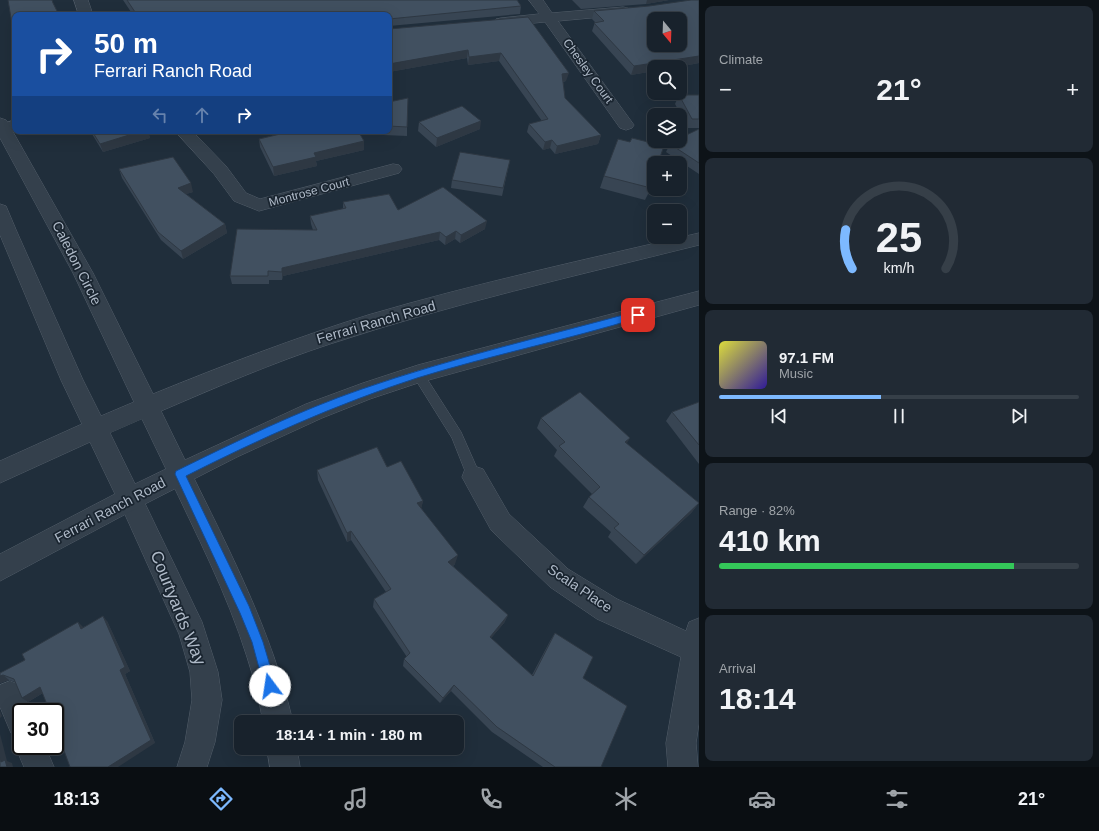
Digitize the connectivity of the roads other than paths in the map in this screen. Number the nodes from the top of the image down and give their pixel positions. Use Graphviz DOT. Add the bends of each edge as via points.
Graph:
graph roads {
  1 [pos="81,0"];
  2 [pos="536,0"];
  3 [pos="638,9"];
  4 [pos="85,12"];
  5 [pos="549,18"];
  6 [pos="487,23"];
  7 [pos="626,125"];
  8 [pos="5,127"];
  9 [pos="186,134"];
  10 [pos="393,169"];
  11 [pos="0,210"];
  12 [pos="699,239"];
  13 [pos="699,298"];
  14 [pos="418,374"];
  15 [pos="147,406"];
  16 [pos="95,428"];
  17 [pos="0,472"];
  18 [pos="180,474"];
  19 [pos="474,477"];
  20 [pos="130,499"];
  21 [pos="0,568"];
  22 [pos="697,641"];
  23 [pos="10,695"];
  24 [pos="13,703"];
  25 [pos="276,715"];
  26 [pos="34,755"];
  27 [pos="283,755"];
  28 [pos="39,767"];
  29 [pos="192,767"];
  30 [pos="285,767"];
  31 [pos="683,767"];
  1 -- 4 [label="street"];
  2 -- 5 [label="street, Chesley Court"];
  3 -- 5 [label="street"];
  5 -- 6 [label="street"];
  5 -- 7 [label="street, Chesley Court"];
  8 -- 15 [label="street, Caledon Circle" via="83,273"];
  9 -- 10 [label="street, Montrose Court" via="220,170 240,197 259,205"];
  11 -- 16 [label="street"];
  12 -- 15 [label="street, Ferrari Ranch Road" via="377,321 275,354"];
  13 -- 14 [label="street, Ferrari Ranch Road"];
  14 -- 18 [label="street, Ferrari Ranch Road" via="314,411"];
  14 -- 19 [label="lane" via="457,436"];
  15 -- 16 [label="street, Ferrari Ranch Road"];
  15 -- 18 [label="street, Caledon Circle"];
  16 -- 17 [label="street, Ferrari Ranch Road"];
  16 -- 20 [label="street, Courtyards Way"];
  18 -- 20 [label="street, Ferrari Ranch Road"];
  18 -- 25 [label="street" via="258,642"];
  19 -- 22 [label="street, Scala Place" via="500,522 559,578 607,609"];
  20 -- 21 [label="street, Ferrari Ranch Road"];
  20 -- 29 [label="street, Courtyards Way" via="192,632 204,672 207,700 200,742"];
  22 -- 31 [label="street" via="681,743"];
  23 -- 24 [label="street"];
  26 -- 28 [label="street"];
  27 -- 30 [label="street"];
}
